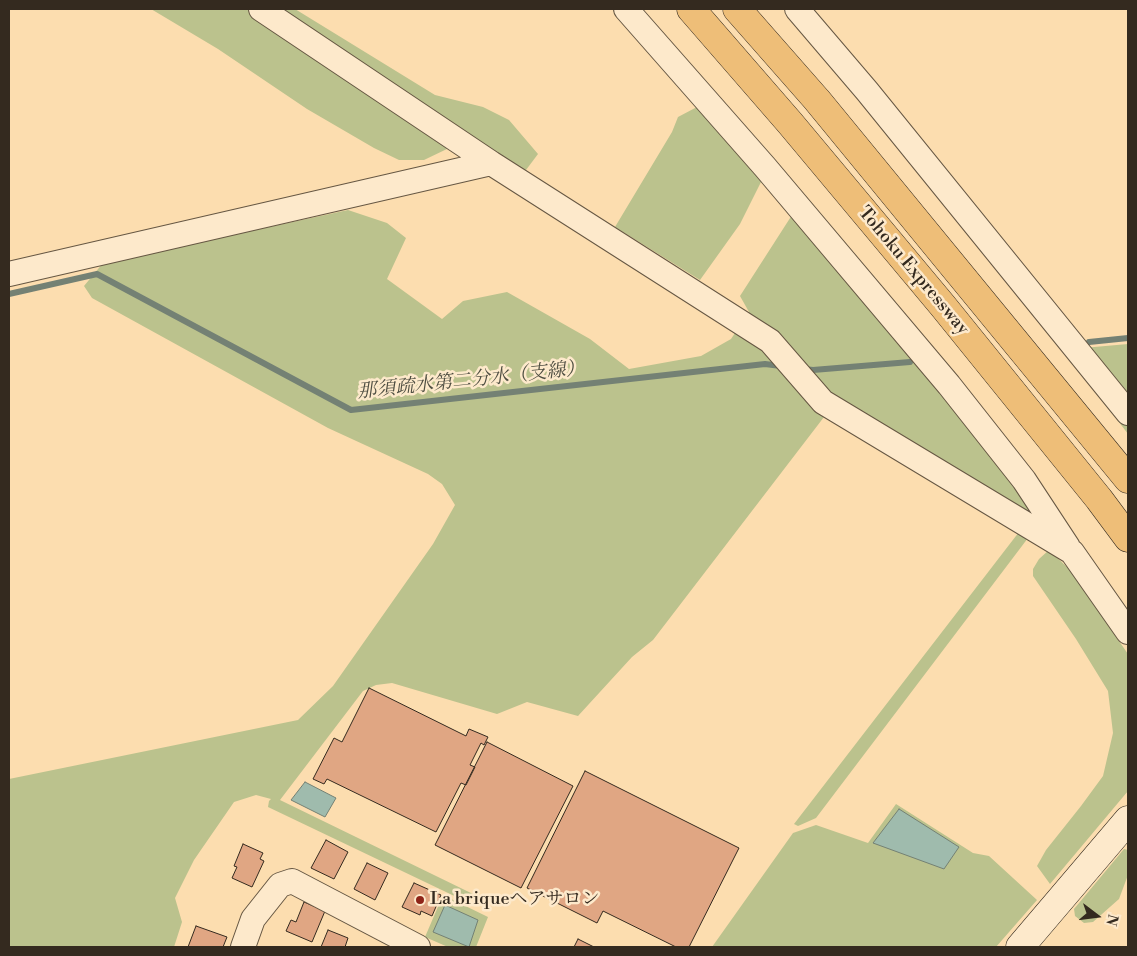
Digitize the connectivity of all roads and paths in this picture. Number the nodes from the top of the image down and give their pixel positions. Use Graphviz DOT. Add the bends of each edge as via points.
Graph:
graph roads {
  1 [pos="261,9"];
  2 [pos="626,9"];
  3 [pos="692,9"];
  4 [pos="737,9"];
  5 [pos="796,9"];
  6 [pos="492,163"];
  7 [pos="9,274"];
  8 [pos="1128,414"];
  9 [pos="1128,480"];
  10 [pos="1128,538"];
  11 [pos="1072,552"];
  12 [pos="1128,632"];
  13 [pos="1128,820"];
  14 [pos="243,947"];
  15 [pos="418,947"];
  16 [pos="1020,947"];
  1 -- 6 [label="street"];
  2 -- 11 [label="street" via="950,385 1024,480"];
  3 -- 10 [label="highway, Tohoku Expressway" via="943,306"];
  4 -- 9 [label="highway, Tohoku Expressway" via="823,108"];
  5 -- 8 [label="street"];
  6 -- 7 [label="street"];
  6 -- 11 [label="street" via="770,341 824,402"];
  11 -- 12 [label="street"];
  13 -- 16 [label="main road"];
  14 -- 15 [label="street" via="253,919 280,884 292,881"];
}
